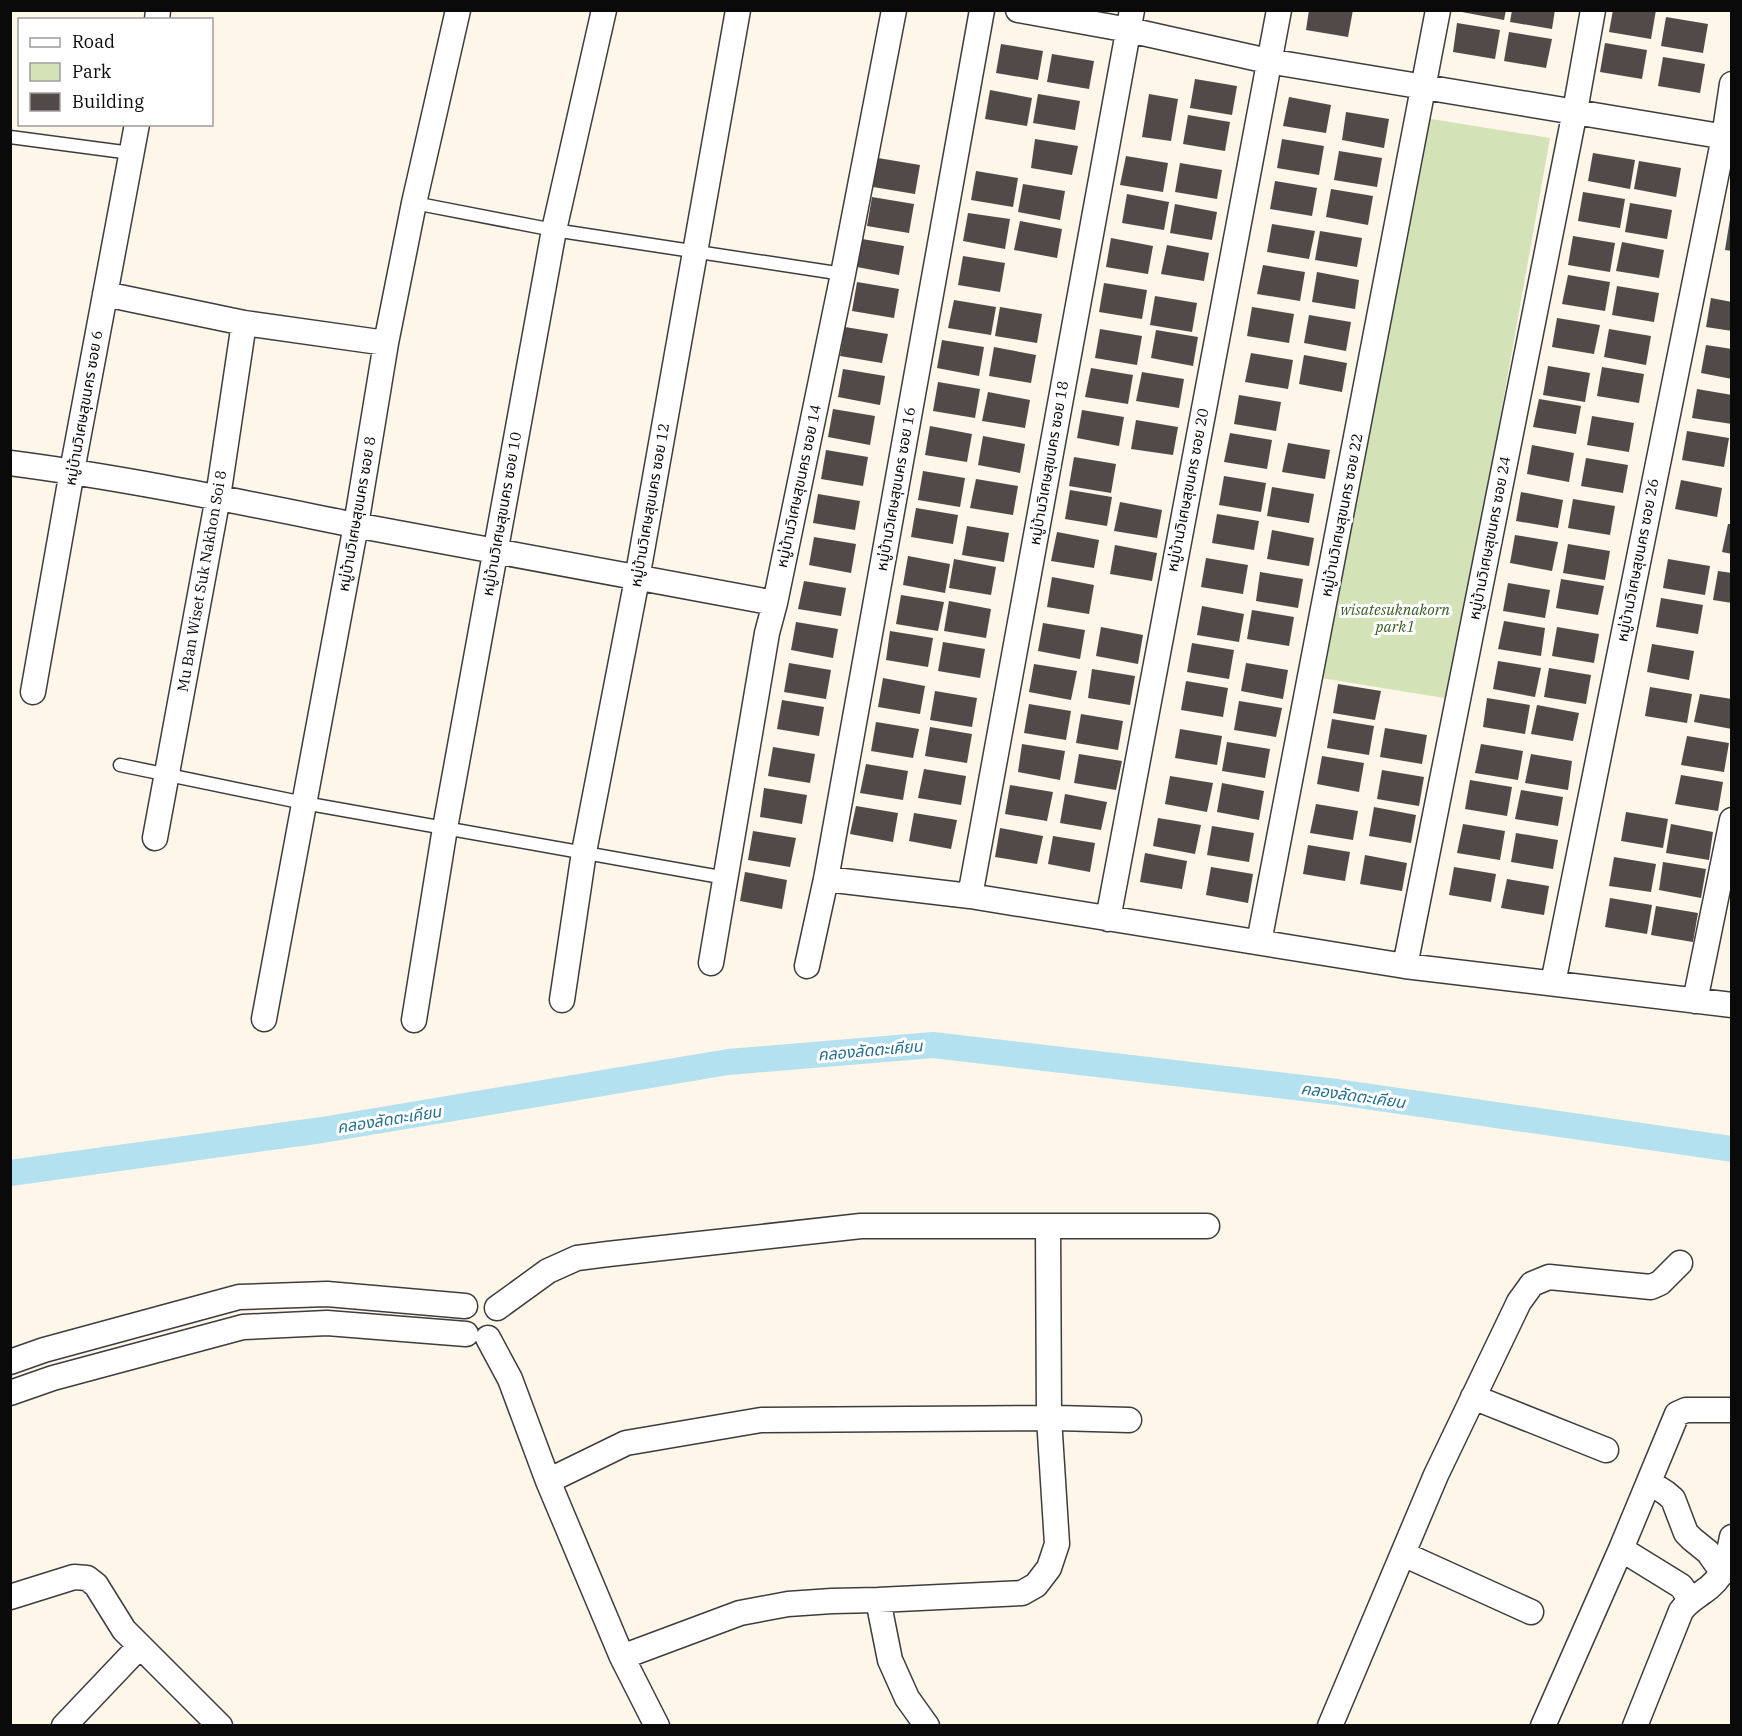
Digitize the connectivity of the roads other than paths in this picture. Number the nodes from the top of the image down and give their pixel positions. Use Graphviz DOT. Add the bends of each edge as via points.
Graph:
graph roads {
  1 [pos="459,10"];
  2 [pos="604,10"];
  3 [pos="738,10"];
  4 [pos="894,10"];
  5 [pos="982,10"];
  6 [pos="1018,10"];
  7 [pos="1278,10"];
  8 [pos="1438,10"];
  9 [pos="1593,10"];
  10 [pos="1131,20"];
  11 [pos="1268,61"];
  12 [pos="1731,84"];
  13 [pos="1424,87"];
  14 [pos="1575,111"];
  15 [pos="136,126"];
  16 [pos="10,137"];
  17 [pos="1727,137"];
  18 [pos="131,153"];
  19 [pos="414,203"];
  20 [pos="554,230"];
  21 [pos="694,252"];
  22 [pos="843,274"];
  23 [pos="105,294"];
  24 [pos="244,323"];
  25 [pos="386,343"];
  26 [pos="10,463"];
  27 [pos="72,471"];
  28 [pos="218,497"];
  29 [pos="356,525"];
  30 [pos="495,550"];
  31 [pos="637,579"];
  32 [pos="775,603"];
  33 [pos="33,692"];
  34 [pos="120,765"];
  35 [pos="166,776"];
  36 [pos="304,803"];
  37 [pos="1731,820"];
  38 [pos="445,828"];
  39 [pos="155,838"];
  40 [pos="584,852"];
  41 [pos="726,878"];
  42 [pos="826,879"];
  43 [pos="970,896"];
  44 [pos="1107,919"];
  45 [pos="1259,942"];
  46 [pos="711,963"];
  47 [pos="807,966"];
  48 [pos="1405,966"];
  49 [pos="1553,983"];
  50 [pos="562,1000"];
  51 [pos="1695,1001"];
  52 [pos="1731,1005"];
  53 [pos="264,1019"];
  54 [pos="414,1020"];
  55 [pos="1048,1226"];
  56 [pos="1207,1226"];
  57 [pos="1680,1263"];
  58 [pos="257,1297"];
  59 [pos="394,1299"];
  60 [pos="465,1306"];
  61 [pos="497,1308"];
  62 [pos="260,1326"];
  63 [pos="387,1329"];
  64 [pos="477,1336"];
  65 [pos="10,1362"];
  66 [pos="10,1393"];
  67 [pos="1473,1397"];
  68 [pos="1731,1410"];
  69 [pos="1049,1418"];
  70 [pos="1129,1420"];
  71 [pos="1605,1450"];
  72 [pos="548,1480"];
  73 [pos="1649,1482"];
  74 [pos="1731,1538"];
  75 [pos="1621,1549"];
  76 [pos="1403,1554"];
  77 [pos="1723,1572"];
  78 [pos="10,1597"];
  79 [pos="878,1600"];
  80 [pos="1691,1600"];
  81 [pos="1531,1612"];
  82 [pos="140,1646"];
  83 [pos="622,1657"];
  84 [pos="1339,1722"];
  85 [pos="64,1725"];
  86 [pos="220,1725"];
  87 [pos="657,1725"];
  88 [pos="927,1725"];
  89 [pos="1543,1725"];
  90 [pos="1635,1725"];
  1 -- 19 [label="street, หมู่บ้านวิเศษสุขนคร ซอย 8"];
  2 -- 20 [label="street, หมู่บ้านวิเศษสุขนคร ซอย 10"];
  3 -- 21 [label="street, หมู่บ้านวิเศษสุขนคร ซอย 12"];
  4 -- 22 [label="street, หมู่บ้านวิเศษสุขนคร ซอย 14"];
  5 -- 42 [label="street, หมู่บ้านวิเศษสุขนคร ซอย 16"];
  6 -- 10 [label="street"];
  7 -- 11 [label="street, หมู่บ้านวิเศษสุขนคร ซอย 20"];
  8 -- 13 [label="street, หมู่บ้านวิเศษสุขนคร ซอย 22"];
  9 -- 14 [label="street, หมู่บ้านวิเศษสุขนคร ซอย 24"];
  10 -- 11 [label="street"];
  10 -- 43 [label="street, หมู่บ้านวิเศษสุขนคร ซอย 18"];
  11 -- 13 [label="street"];
  11 -- 44 [label="street, หมู่บ้านวิเศษสุขนคร ซอย 20"];
  12 -- 17 [label="street, หมู่บ้านวิเศษสุขนคร ซอย 26"];
  13 -- 14 [label="street"];
  13 -- 45 [label="street, หมู่บ้านวิเศษสุขนคร ซอย 22"];
  14 -- 17 [label="street"];
  14 -- 48 [label="street, หมู่บ้านวิเศษสุขนคร ซอย 24"];
  15 -- 18 [label="street, หมู่บ้านวิเศษสุขนคร ซอย 6"];
  16 -- 18 [label="lane"];
  17 -- 49 [label="street, หมู่บ้านวิเศษสุขนคร ซอย 26"];
  18 -- 23 [label="street, หมู่บ้านวิเศษสุขนคร ซอย 6"];
  19 -- 20 [label="lane"];
  19 -- 25 [label="street, หมู่บ้านวิเศษสุขนคร ซอย 8"];
  20 -- 21 [label="lane"];
  20 -- 30 [label="street, หมู่บ้านวิเศษสุขนคร ซอย 10"];
  21 -- 22 [label="lane"];
  21 -- 31 [label="street, หมู่บ้านวิเศษสุขนคร ซอย 12"];
  22 -- 32 [label="street, หมู่บ้านวิเศษสุขนคร ซอย 14"];
  23 -- 24 [label="street"];
  23 -- 27 [label="street, หมู่บ้านวิเศษสุขนคร ซอย 6"];
  24 -- 25 [label="street"];
  24 -- 28 [label="street, Mu Ban Wiset Suk Nakhon Soi 8"];
  25 -- 29 [label="street, หมู่บ้านวิเศษสุขนคร ซอย 8"];
  26 -- 27 [label="street"];
  27 -- 28 [label="street"];
  27 -- 33 [label="street, หมู่บ้านวิเศษสุขนคร ซอย 6"];
  28 -- 29 [label="street"];
  28 -- 35 [label="street, Mu Ban Wiset Suk Nakhon Soi 8"];
  29 -- 30 [label="street"];
  29 -- 36 [label="street, หมู่บ้านวิเศษสุขนคร ซอย 8"];
  30 -- 31 [label="street"];
  30 -- 38 [label="street, หมู่บ้านวิเศษสุขนคร ซอย 10"];
  31 -- 32 [label="street"];
  31 -- 40 [label="street, หมู่บ้านวิเศษสุขนคร ซอย 12"];
  32 -- 41 [label="street, หมู่บ้านวิเศษสุขนคร ซอย 14"];
  34 -- 35 [label="lane"];
  35 -- 36 [label="lane"];
  35 -- 39 [label="street, Mu Ban Wiset Suk Nakhon Soi 8"];
  36 -- 38 [label="lane"];
  36 -- 53 [label="street, หมู่บ้านวิเศษสุขนคร ซอย 8"];
  37 -- 51 [label="street"];
  38 -- 40 [label="lane"];
  38 -- 54 [label="street, หมู่บ้านวิเศษสุขนคร ซอย 10"];
  40 -- 41 [label="lane"];
  40 -- 50 [label="street, หมู่บ้านวิเศษสุขนคร ซอย 12"];
  41 -- 46 [label="street, หมู่บ้านวิเศษสุขนคร ซอย 14"];
  42 -- 43 [label="street"];
  42 -- 47 [label="street, หมู่บ้านวิเศษสุขนคร ซอย 16"];
  43 -- 44 [label="street"];
  44 -- 45 [label="street"];
  45 -- 48 [label="street"];
  48 -- 49 [label="street"];
  49 -- 51 [label="street"];
  51 -- 52 [label="street"];
  55 -- 56 [label="street"];
  55 -- 61 [label="street" via="861,1226 577,1258 548,1271"];
  55 -- 69 [label="street"];
  57 -- 67 [label="street" via="1651,1287 1549,1277 1532,1284 1519,1302"];
  58 -- 59 [label="street" via="327,1294"];
  58 -- 62 [label="street"];
  58 -- 65 [label="street" via="239,1297"];
  59 -- 60 [label="street"];
  59 -- 63 [label="street"];
  60 -- 61 [label="street" via="478,1299"];
  60 -- 64 [label="street" via="461,1312 462,1328"];
  61 -- 64 [label="street" via="500,1326 495,1333"];
  62 -- 63 [label="street" via="327,1323"];
  62 -- 66 [label="street" via="207,1336"];
  63 -- 64 [label="street"];
  64 -- 72 [label="street" via="510,1379"];
  67 -- 71 [label="street"];
  67 -- 76 [label="street"];
  68 -- 73 [label="street" via="1686,1410 1677,1414"];
  69 -- 70 [label="street"];
  69 -- 72 [label="street" via="761,1420 626,1443"];
  69 -- 79 [label="street" via="1057,1544 1049,1568 1036,1586 1022,1593"];
  72 -- 83 [label="street"];
  73 -- 75 [label="street"];
  73 -- 77 [label="street" via="1673,1500 1686,1533"];
  74 -- 77 [label="street"];
  75 -- 80 [label="street" via="1681,1586"];
  75 -- 89 [label="street"];
  76 -- 81 [label="street"];
  76 -- 84 [label="street"];
  77 -- 80 [label="street"];
  78 -- 82 [label="street" via="74,1576 87,1578"];
  79 -- 83 [label="street" via="788,1604 740,1613"];
  79 -- 88 [label="street" via="890,1660 907,1698"];
  80 -- 90 [label="street" via="1681,1611"];
  82 -- 85 [label="street"];
  82 -- 86 [label="street"];
  83 -- 87 [label="street"];
}
